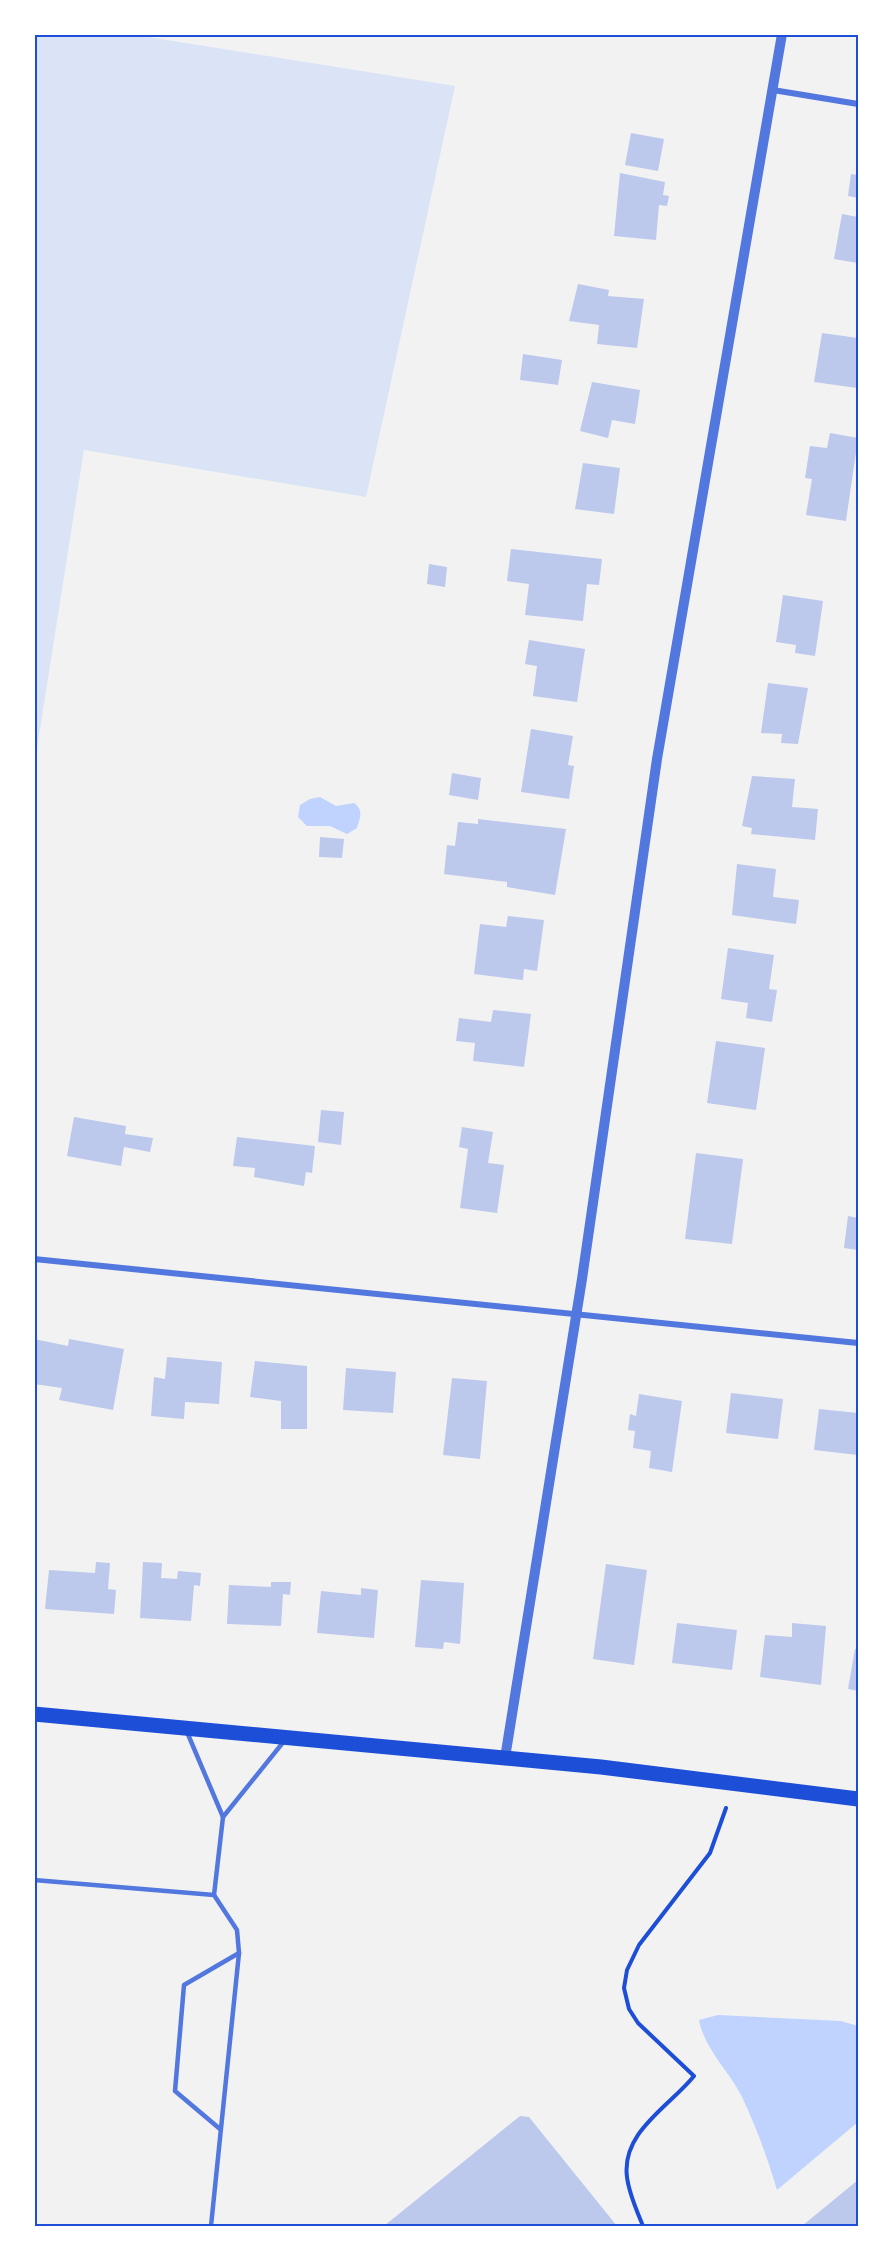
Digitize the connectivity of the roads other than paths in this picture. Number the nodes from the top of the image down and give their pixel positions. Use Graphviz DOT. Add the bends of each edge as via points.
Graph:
graph roads {
  1 [pos="782,34"];
  2 [pos="773,90"];
  3 [pos="858,104"];
  4 [pos="34,1259"];
  5 [pos="577,1313"];
  6 [pos="858,1343"];
  7 [pos="34,1714"];
  8 [pos="185,1727"];
  9 [pos="287,1738"];
  10 [pos="505,1758"];
  11 [pos="858,1799"];
  12 [pos="223,1817"];
  13 [pos="34,1880"];
  14 [pos="214,1894"];
  15 [pos="239,1953"];
  16 [pos="220,2130"];
  17 [pos="211,2226"];
  1 -- 2 [label="street"];
  2 -- 3 [label="street"];
  2 -- 5 [label="street" via="657,759"];
  4 -- 5 [label="street"];
  5 -- 6 [label="street"];
  5 -- 10 [label="street"];
  7 -- 8 [label="main road"];
  8 -- 9 [label="main road"];
  8 -- 12 [label="lane"];
  9 -- 10 [label="main road"];
  9 -- 12 [label="lane"];
  10 -- 11 [label="main road"];
  12 -- 14 [label="lane"];
  13 -- 14 [label="lane"];
  14 -- 15 [label="lane" via="237,1930"];
  15 -- 16 [label="lane"];
  15 -- 16 [label="lane" via="184,1985 175,2091"];
  16 -- 17 [label="lane"];
}
